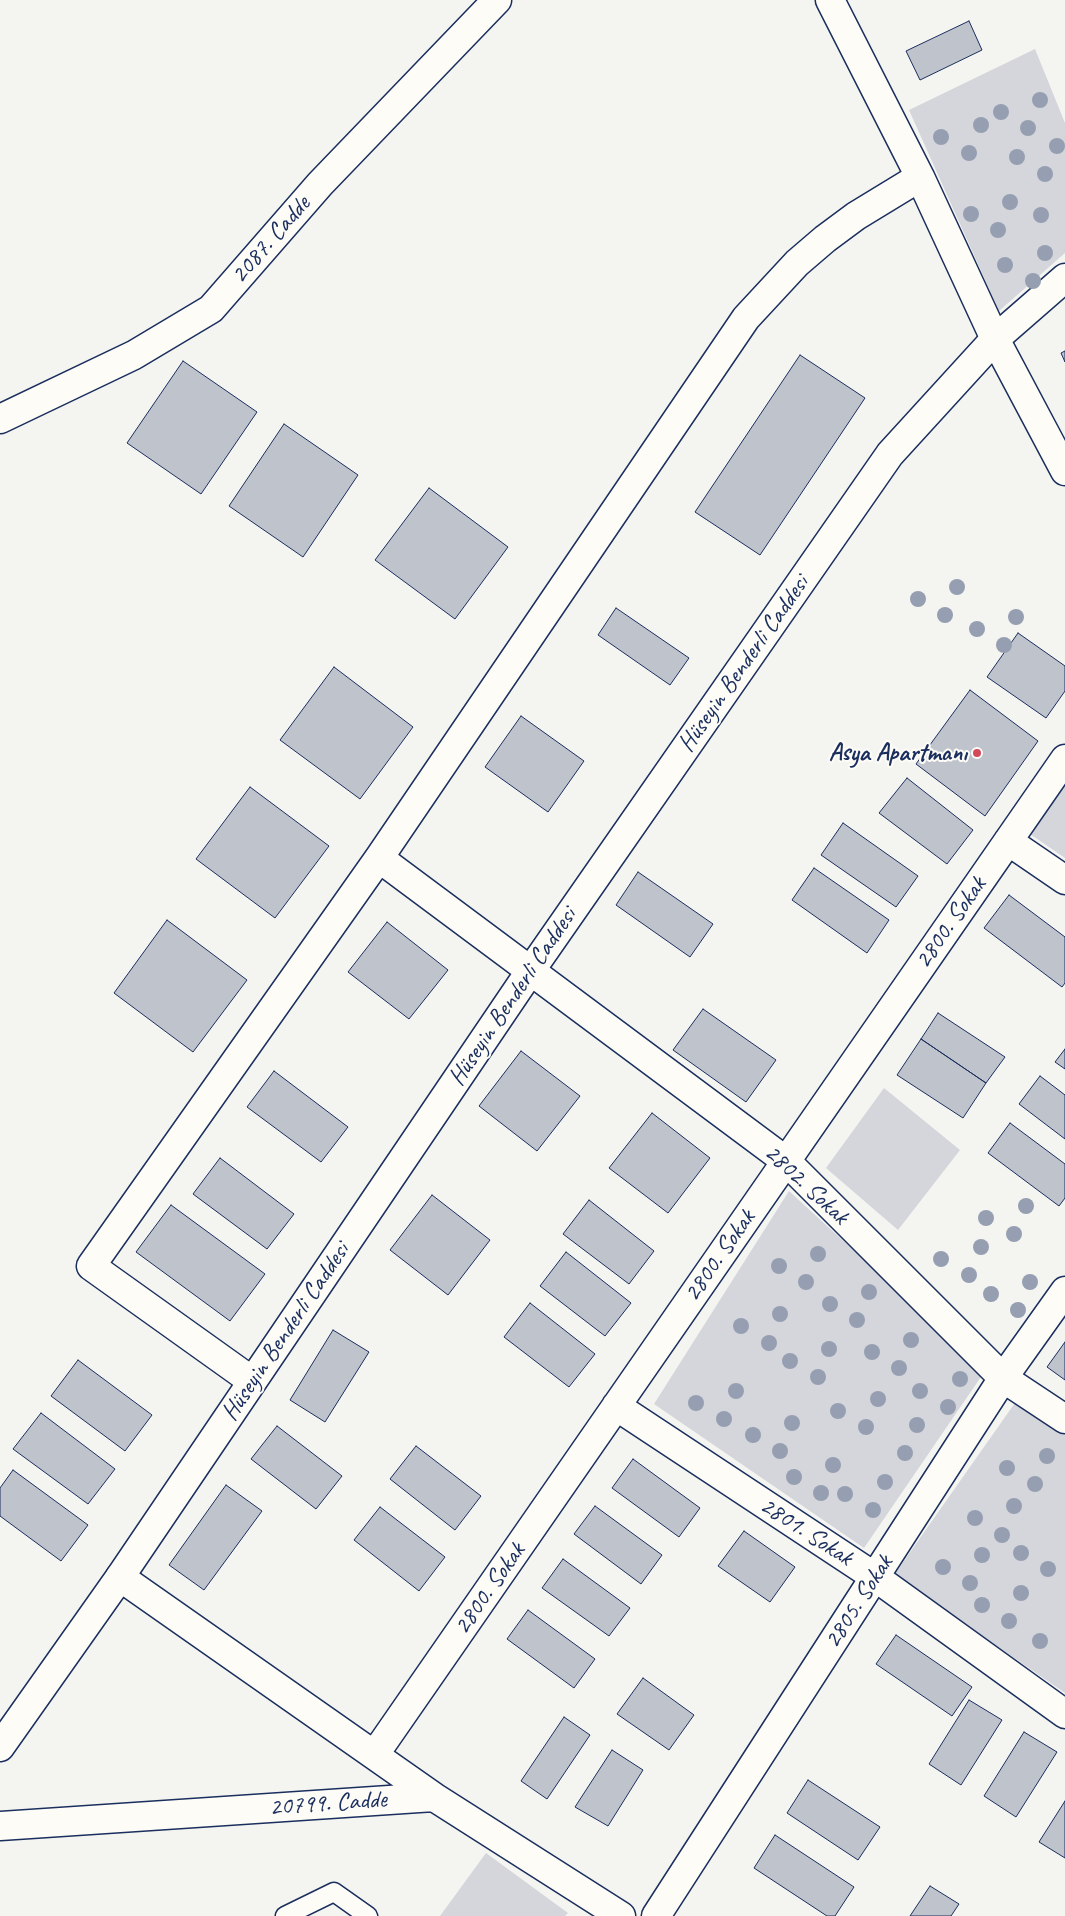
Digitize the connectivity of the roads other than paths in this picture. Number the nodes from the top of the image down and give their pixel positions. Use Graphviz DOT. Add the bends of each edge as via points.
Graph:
graph roads {
  1 [pos="497,0"];
  2 [pos="830,0"];
  3 [pos="920,177"];
  4 [pos="1065,278"];
  5 [pos="995,339"];
  6 [pos="0,418"];
  7 [pos="1065,471"];
  8 [pos="1065,758"];
  9 [pos="1008,841"];
  10 [pos="380,858"];
  11 [pos="1065,880"];
  12 [pos="531,970"];
  13 [pos="786,1161"];
  14 [pos="1065,1290"];
  15 [pos="1003,1378"];
  16 [pos="252,1381"];
  17 [pos="616,1406"];
  18 [pos="1065,1419"];
  19 [pos="120,1577"];
  20 [pos="874,1577"];
  21 [pos="1065,1714"];
  22 [pos="0,1747"];
  23 [pos="375,1754"];
  24 [pos="434,1797"];
  25 [pos="0,1826"];
  26 [pos="285,1916"];
  27 [pos="368,1916"];
  28 [pos="621,1916"];
  29 [pos="656,1916"];
  1 -- 6 [label="street, 2087. Cadde" via="320,184 211,309 134,355"];
  2 -- 3 [label="street"];
  3 -- 5 [label="street"];
  3 -- 10 [label="street" via="826,239 746,318"];
  4 -- 5 [label="street, Hüseyin Benderli Caddesi"];
  5 -- 7 [label="street"];
  5 -- 12 [label="street, Hüseyin Benderli Caddesi" via="890,454"];
  8 -- 9 [label="street, 2800. Sokak"];
  9 -- 11 [label="street"];
  9 -- 13 [label="street, 2800. Sokak"];
  10 -- 12 [label="street, 2802. Sokak"];
  10 -- 16 [label="street" via="91,1266"];
  12 -- 13 [label="street, 2802. Sokak"];
  12 -- 16 [label="street, Hüseyin Benderli Caddesi"];
  13 -- 15 [label="street, 2802. Sokak"];
  13 -- 17 [label="street, 2800. Sokak"];
  14 -- 15 [label="street, 2805. Sokak"];
  15 -- 18 [label="street, 2802. Sokak"];
  15 -- 20 [label="street, 2805. Sokak"];
  16 -- 19 [label="street, Hüseyin Benderli Caddesi"];
  17 -- 20 [label="street, 2801. Sokak"];
  17 -- 23 [label="street, 2800. Sokak"];
  19 -- 22 [label="street, Hüseyin Benderli Caddesi"];
  19 -- 23 [label="street"];
  20 -- 21 [label="street, 2801. Sokak"];
  20 -- 29 [label="street, 2805. Sokak"];
  23 -- 24 [label="street"];
  24 -- 25 [label="street, 20799. Cadde"];
  24 -- 28 [label="street"];
  26 -- 27 [label="lane" via="334,1892"];
}
